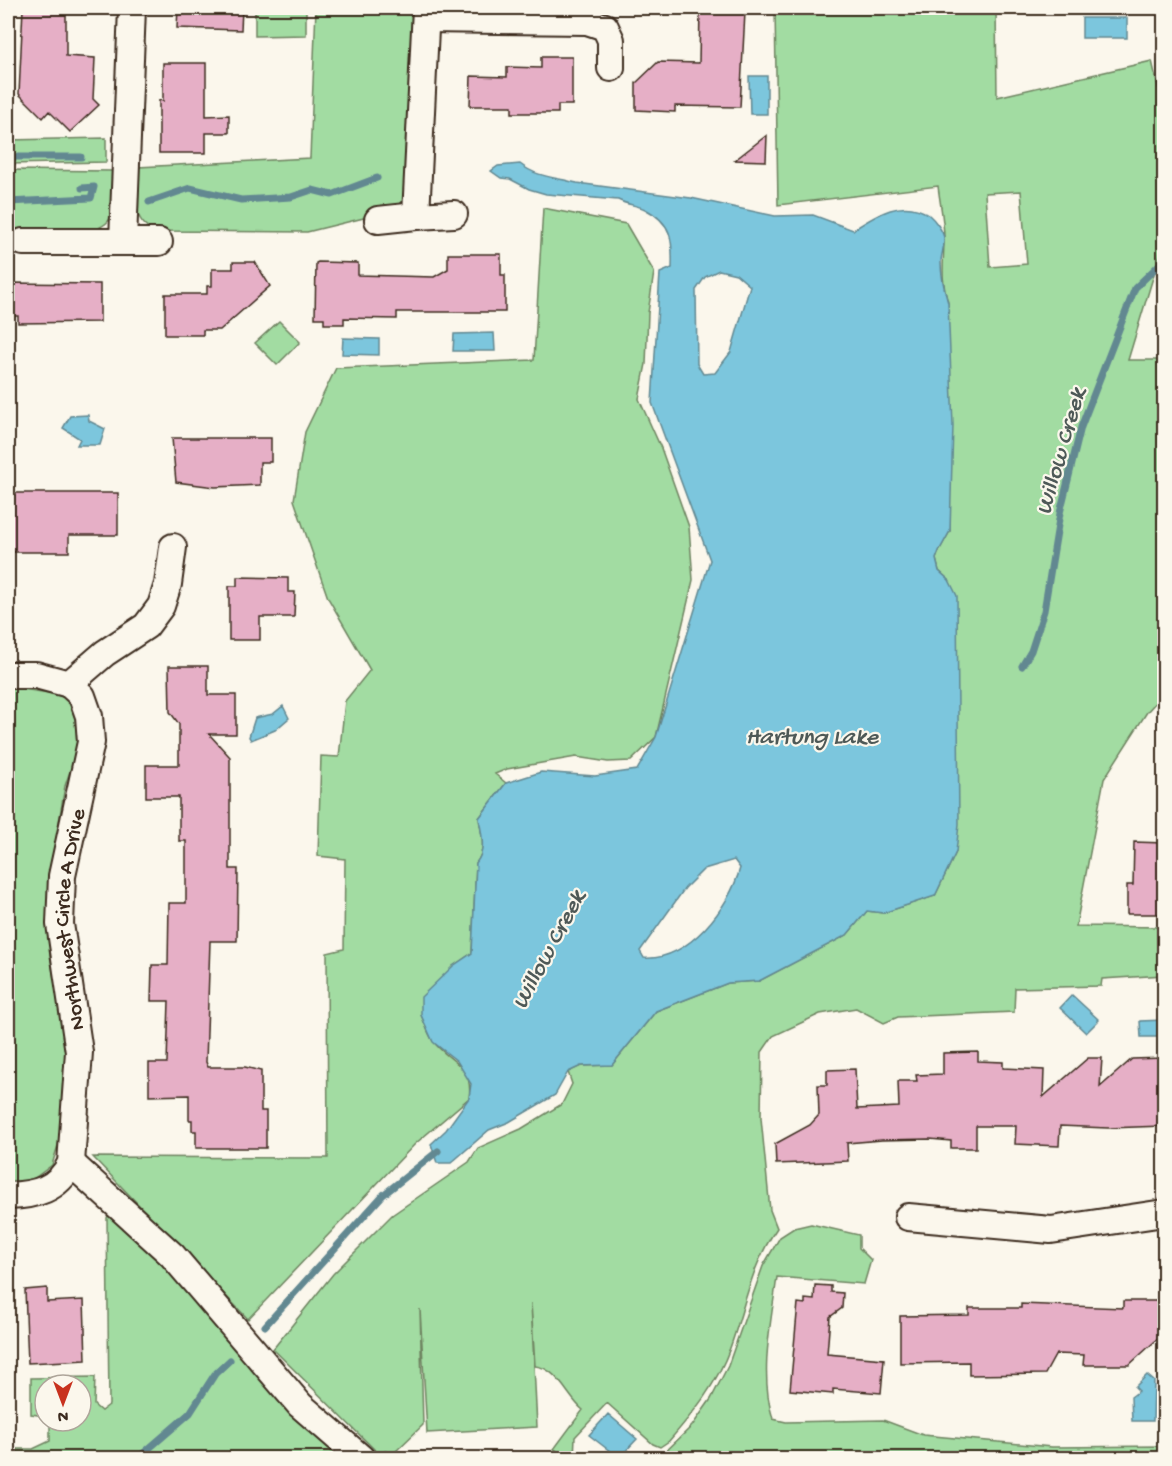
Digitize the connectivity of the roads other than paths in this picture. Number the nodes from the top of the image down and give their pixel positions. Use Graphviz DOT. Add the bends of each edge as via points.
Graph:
graph roads {
  1 [pos="132,8"];
  2 [pos="426,13"];
  3 [pos="611,68"];
  4 [pos="454,214"];
  5 [pos="416,216"];
  6 [pos="378,220"];
  7 [pos="23,242"];
  8 [pos="123,242"];
  9 [pos="159,242"];
  10 [pos="173,547"];
  11 [pos="8,675"];
  12 [pos="69,684"];
  13 [pos="71,1163"];
  14 [pos="8,1196"];
  15 [pos="1164,1214"];
  16 [pos="908,1217"];
  17 [pos="361,1458"];
  1 -- 8 [label="street"];
  2 -- 3 [label="street" via="587,21 605,27 611,40"];
  2 -- 5 [label="street"];
  4 -- 5 [label="street"];
  5 -- 6 [label="street"];
  7 -- 8 [label="street"];
  8 -- 9 [label="street"];
  10 -- 12 [label="street" via="161,606 146,626 105,653"];
  11 -- 12 [label="street" via="36,675"];
  12 -- 13 [label="street, Northwest Circle A Drive" via="82,696 89,716 91,742 62,876 60,924 79,1052"];
  13 -- 14 [label="street" via="64,1177 50,1188 32,1195"];
  13 -- 17 [label="street" via="172,1255 300,1405"];
  15 -- 16 [label="street" via="1051,1230"];
}
